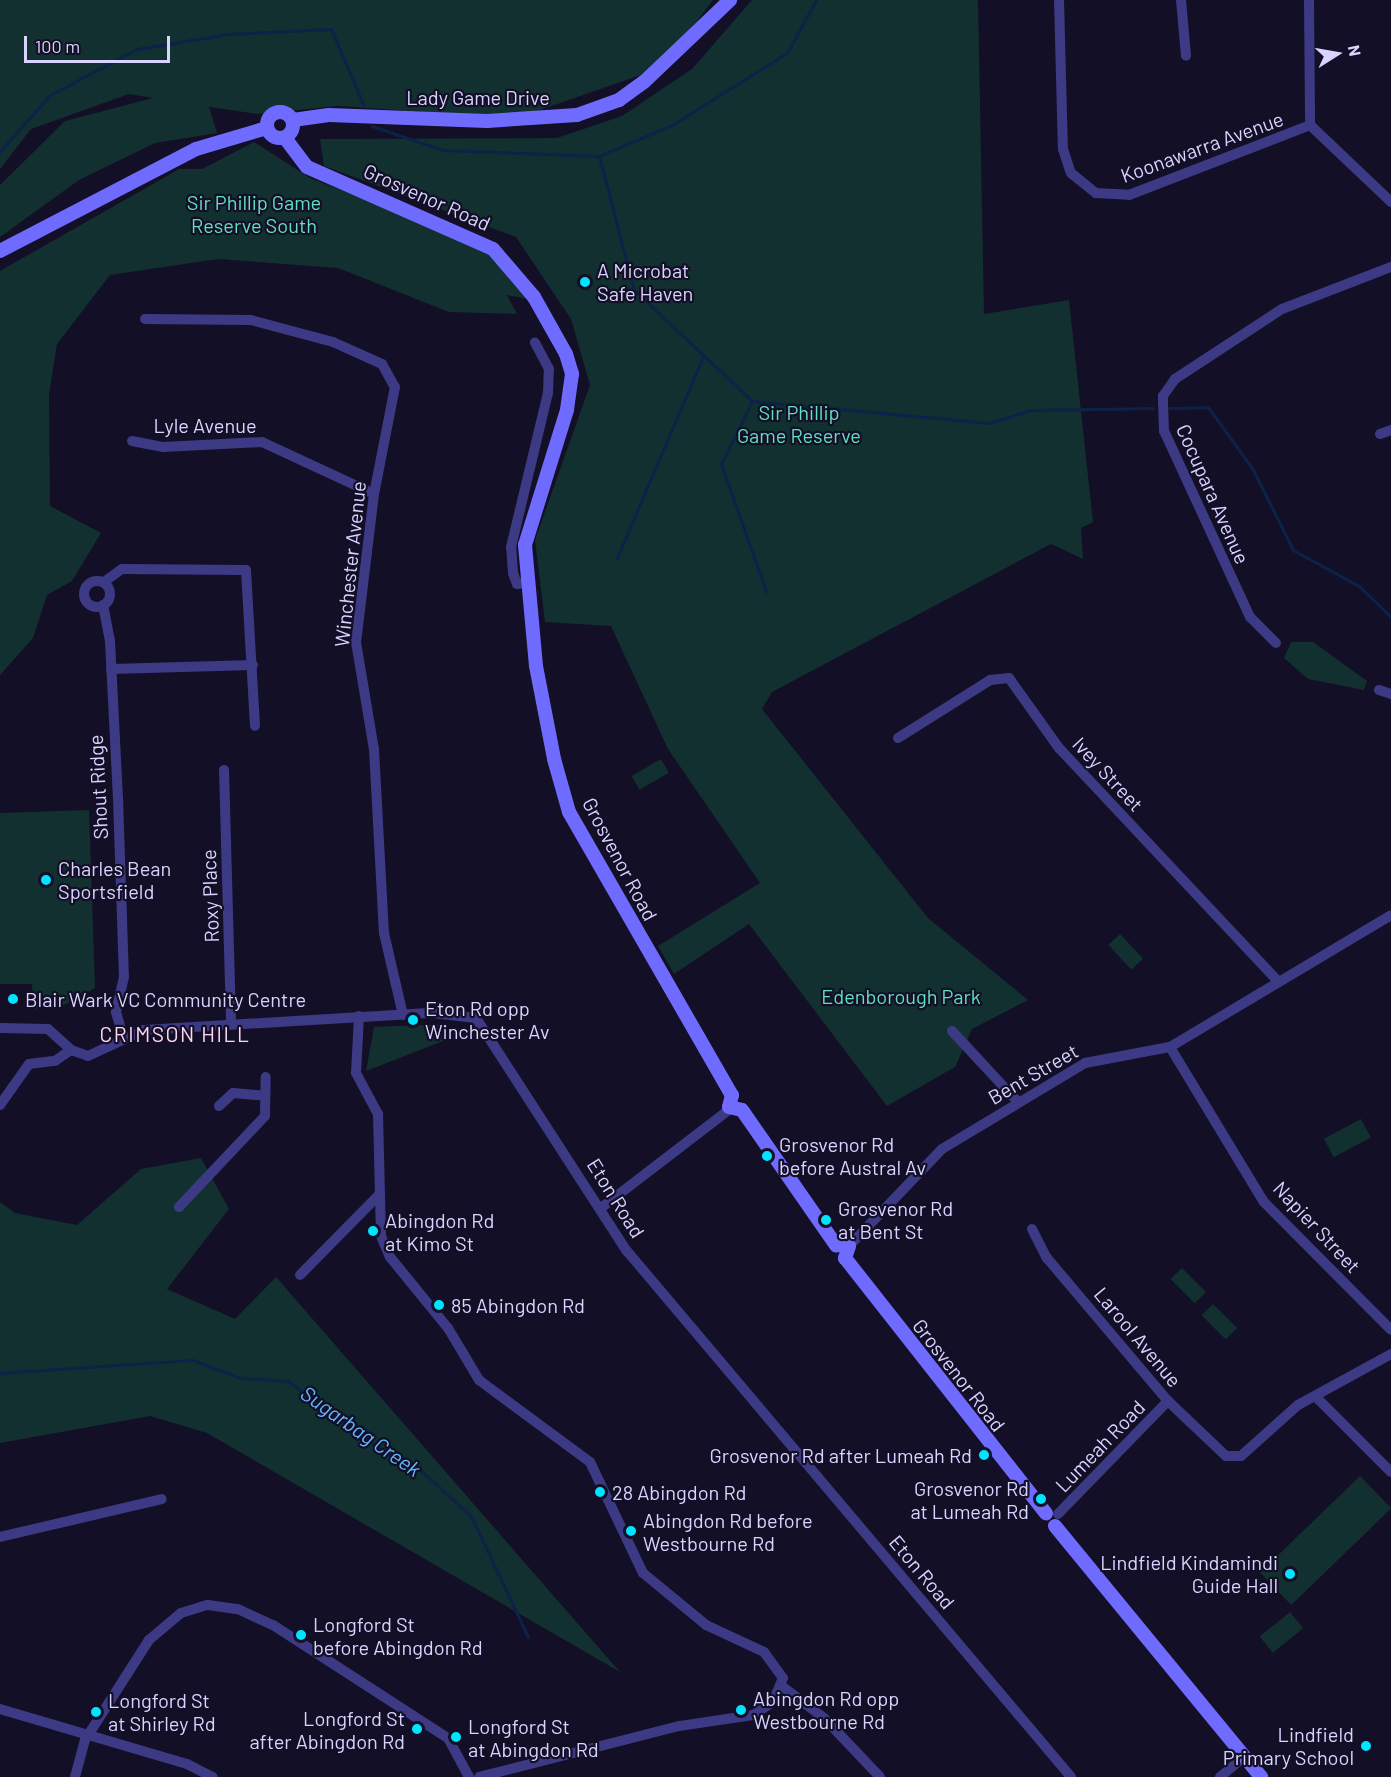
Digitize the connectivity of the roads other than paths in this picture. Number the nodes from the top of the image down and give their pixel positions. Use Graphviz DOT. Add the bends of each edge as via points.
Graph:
graph roads {
  1 [pos="730,0"];
  2 [pos="1059,0"];
  3 [pos="1181,0"];
  4 [pos="1309,0"];
  5 [pos="1186,56"];
  6 [pos="293,120"];
  7 [pos="1310,126"];
  8 [pos="267,128"];
  9 [pos="285,138"];
  10 [pos="1391,202"];
  11 [pos="0,251"];
  12 [pos="1391,267"];
  13 [pos="145,319"];
  14 [pos="535,343"];
  15 [pos="1391,430"];
  16 [pos="1380,434"];
  17 [pos="132,441"];
  18 [pos="374,494"];
  19 [pos="104,582"];
  20 [pos="526,584"];
  21 [pos="103,606"];
  22 [pos="1276,643"];
  23 [pos="253,665"];
  24 [pos="111,669"];
  25 [pos="1379,690"];
  26 [pos="1391,694"];
  27 [pos="255,726"];
  28 [pos="898,738"];
  29 [pos="224,770"];
  30 [pos="1391,915"];
  31 [pos="1278,981"];
  32 [pos="403,1015"];
  33 [pos="358,1016"];
  34 [pos="231,1021"];
  35 [pos="0,1028"];
  36 [pos="952,1031"];
  37 [pos="123,1036"];
  38 [pos="1170,1047"];
  39 [pos="71,1050"];
  40 [pos="266,1077"];
  41 [pos="265,1096"];
  42 [pos="1018,1102"];
  43 [pos="0,1105"];
  44 [pos="735,1105"];
  45 [pos="219,1106"];
  46 [pos="380,1194"];
  47 [pos="179,1207"];
  48 [pos="602,1208"];
  49 [pos="1032,1229"];
  50 [pos="843,1250"];
  51 [pos="300,1275"];
  52 [pos="1391,1330"];
  53 [pos="1391,1354"];
  54 [pos="1316,1397"];
  55 [pos="1168,1401"];
  56 [pos="1391,1472"];
  57 [pos="162,1499"];
  58 [pos="1053,1518"];
  59 [pos="0,1537"];
  60 [pos="783,1688"];
  61 [pos="0,1709"];
  62 [pos="89,1735"];
  63 [pos="1245,1756"];
  64 [pos="75,1777"];
  65 [pos="213,1777"];
  66 [pos="469,1777"];
  67 [pos="479,1777"];
  68 [pos="880,1777"];
  69 [pos="1071,1777"];
  70 [pos="1220,1777"];
  71 [pos="1261,1777"];
  1 -- 6 [label="street, Lady Game Drive" via="644,82 619,100 577,115 487,120 329,115"];
  2 -- 7 [label="street, Koonawarra Avenue" via="1065,158 1076,180 1096,193 1129,195"];
  3 -- 5 [label="street"];
  4 -- 7 [label="street"];
  6 -- 8 [label="street" via="279,111 271,115"];
  6 -- 9 [label="street"];
  7 -- 10 [label="street"];
  8 -- 9 [label="street" via="274,137"];
  8 -- 11 [label="street" via="196,149"];
  9 -- 20 [label="street, Grosvenor Road" via="307,167 493,249 547,317 566,354 571,392 530,518"];
  12 -- 22 [label="street, Cocupara Avenue" via="1282,309 1175,380 1163,396 1164,431 1250,617"];
  13 -- 18 [label="street, Winchester Avenue" via="251,320 333,342 382,364 396,387"];
  14 -- 20 [label="street, Grosvenor Road" via="549,369 548,393 511,547 517,584"];
  15 -- 16 [label="street"];
  17 -- 18 [label="street, Lyle Avenue" via="163,447 262,442"];
  18 -- 32 [label="street, Winchester Avenue" via="356,642 374,749 384,933"];
  19 -- 21 [label="street" via="110,593"];
  19 -- 21 [label="street" via="92,582 84,592 88,603"];
  19 -- 23 [label="street" via="122,569 242,568 251,582"];
  20 -- 44 [label="street, Grosvenor Road" via="538,678 569,812"];
  21 -- 24 [label="street, Shout Ridge"];
  23 -- 24 [label="street"];
  23 -- 27 [label="street"];
  24 -- 37 [label="street, Shout Ridge" via="124,974 116,1012"];
  25 -- 26 [label="street"];
  28 -- 31 [label="street, Ivey Street" via="990,680 1010,678 1059,748"];
  29 -- 34 [label="street, Roxy Place"];
  30 -- 31 [label="street, Bent Street"];
  31 -- 38 [label="street, Bent Street"];
  32 -- 33 [label="street, Eton Road"];
  32 -- 48 [label="street, Eton Road" via="465,1014 482,1022"];
  33 -- 34 [label="street, Eton Road"];
  33 -- 46 [label="street" via="356,1073 378,1114"];
  34 -- 37 [label="street, Eton Road"];
  35 -- 39 [label="street" via="48,1029"];
  36 -- 42 [label="street"];
  37 -- 39 [label="street, Eton Road" via="88,1056"];
  38 -- 42 [label="street, Bent Street" via="1085,1064"];
  38 -- 52 [label="street, Napier Street" via="1264,1202"];
  39 -- 43 [label="street, Eton Road" via="55,1061 23,1067"];
  40 -- 41 [label="street"];
  41 -- 45 [label="street" via="233,1093"];
  41 -- 47 [label="street" via="265,1116"];
  42 -- 50 [label="street, Bent Street" via="942,1149"];
  44 -- 48 [label="street"];
  44 -- 50 [label="street, Grosvenor Road"];
  46 -- 51 [label="street"];
  46 -- 60 [label="street" via="384,1247 448,1328 479,1380 590,1462 644,1573 706,1625 774,1660"];
  48 -- 69 [label="street, Eton Road" via="627,1251"];
  49 -- 55 [label="street, Larool Avenue" via="1047,1258"];
  50 -- 58 [label="street, Grosvenor Road"];
  53 -- 54 [label="street"];
  54 -- 55 [label="street, Larool Avenue" via="1298,1405 1247,1452 1230,1457 1212,1447"];
  54 -- 56 [label="street"];
  55 -- 58 [label="street, Lumeah Road"];
  57 -- 59 [label="street"];
  58 -- 63 [label="street, Grosvenor Road"];
  60 -- 67 [label="street" via="774,1702 753,1715 679,1726"];
  60 -- 68 [label="street" via="824,1718"];
  61 -- 62 [label="street"];
  62 -- 64 [label="street"];
  62 -- 65 [label="street" via="188,1764"];
  62 -- 66 [label="street" via="158,1629 194,1608 220,1606 256,1616 291,1635 448,1738"];
  63 -- 70 [label="street"];
  63 -- 71 [label="street, Grosvenor Road"];
}
